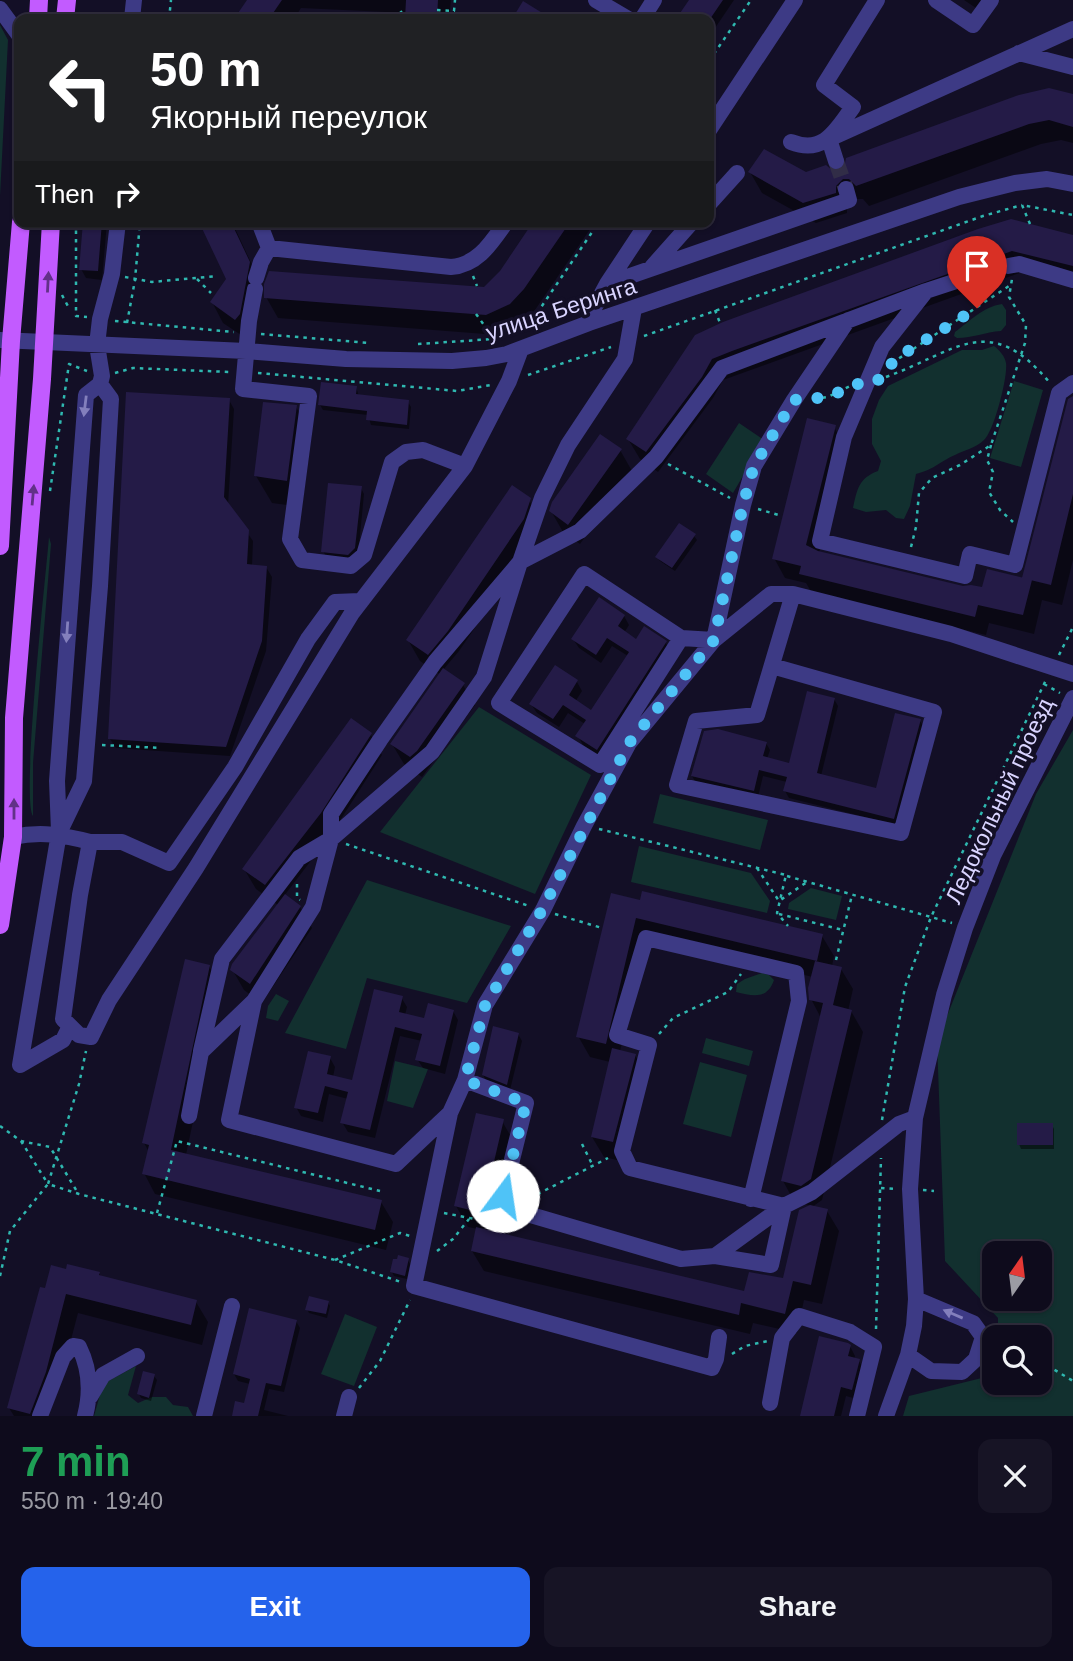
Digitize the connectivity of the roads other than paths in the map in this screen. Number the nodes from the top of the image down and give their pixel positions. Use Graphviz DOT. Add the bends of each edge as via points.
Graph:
graph roads {
  1 [pos="596,0"];
  2 [pos="795,0"];
  3 [pos="877,0"];
  4 [pos="936,0"];
  5 [pos="991,0"];
  6 [pos="0,9"];
  7 [pos="620,14"];
  8 [pos="14,28"];
  9 [pos="1073,29"];
  10 [pos="1020,53"];
  11 [pos="1073,67"];
  12 [pos="714,122"];
  13 [pos="829,139"];
  14 [pos="791,142"];
  15 [pos="836,161"];
  16 [pos="737,173"];
  17 [pos="1073,184"];
  18 [pos="846,189"];
  19 [pos="714,198"];
  20 [pos="20,228"];
  21 [pos="51,228"];
  22 [pos="117,228"];
  23 [pos="261,228"];
  24 [pos="502,228"];
  25 [pos="644,228"];
  26 [pos="687,228"];
  27 [pos="269,248"];
  28 [pos="1014,265"];
  29 [pos="650,269"];
  30 [pos="987,271"];
  31 [pos="1073,279"];
  32 [pos="607,284"];
  33 [pos="926,292"];
  34 [pos="634,308"];
  35 [pos="848,320"];
  36 [pos="589,323"];
  37 [pos="6,341"];
  38 [pos="44,342"];
  39 [pos="97,345"];
  40 [pos="521,349"];
  41 [pos="246,351"];
  42 [pos="101,380"];
  43 [pos="1073,383"];
  44 [pos="465,466"];
  45 [pos="0,546"];
  46 [pos="520,562"];
  47 [pos="793,594"];
  48 [pos="360,601"];
  49 [pos="681,638"];
  50 [pos="714,640"];
  51 [pos="772,666"];
  52 [pos="1073,674"];
  53 [pos="1073,698"];
  54 [pos="59,834"];
  55 [pos="13,837"];
  56 [pos="338,841"];
  57 [pos="90,842"];
  58 [pos="0,925"];
  59 [pos="254,1001"];
  60 [pos="70,1027"];
  61 [pos="201,1052"];
  62 [pos="465,1080"];
  63 [pos="450,1113"];
  64 [pos="189,1116"];
  65 [pos="915,1118"];
  66 [pos="751,1199"];
  67 [pos="783,1206"];
  68 [pos="715,1256"];
  69 [pos="916,1299"];
  70 [pos="232,1306"];
  71 [pos="719,1337"];
  72 [pos="908,1355"];
  73 [pos="137,1356"];
  74 [pos="90,1397"];
  75 [pos="349,1397"];
  76 [pos="770,1403"];
  77 [pos="40,1416"];
  78 [pos="85,1416"];
  79 [pos="204,1416"];
  80 [pos="344,1416"];
  81 [pos="858,1416"];
  82 [pos="886,1416"];
  1 -- 7 [label="street"];
  2 -- 12 [label="street"];
  3 -- 13 [label="street" via="824,85 853,107"];
  4 -- 5 [label="street" via="973,25"];
  6 -- 8 [label="street"];
  9 -- 10 [label="street"];
  10 -- 11 [label="street"];
  10 -- 13 [label="street"];
  13 -- 14 [label="street" via="804,147"];
  13 -- 15 [label="street"];
  16 -- 19 [label="street"];
  17 -- 34 [label="street, улица Беринга" via="1047,179 959,197"];
  18 -- 29 [label="street" via="849,200"];
  20 -- 37 [label="main road"];
  38 -- 21 [label="main road, one-way"];
  22 -- 39 [label="street"];
  23 -- 27 [label="street"];
  24 -- 27 [label="street" via="468,264 451,267"];
  25 -- 32 [label="street"];
  26 -- 29 [label="street"];
  27 -- 41 [label="street" via="255,284"];
  28 -- 31 [label="street"];
  29 -- 32 [label="street"];
  30 -- 33 [label="street"];
  32 -- 36 [label="street"];
  33 -- 35 [label="street"];
  33 -- 43 [label="street" via="882,347 844,437 820,541 965,576 970,554 1016,565 1059,393"];
  34 -- 36 [label="street, улица Беринга"];
  34 -- 46 [label="street" via="625,359 563,456 542,498"];
  35 -- 46 [label="street" via="722,368 656,457 580,531"];
  35 -- 50 [label="street" via="754,466"];
  36 -- 40 [label="street, улица Беринга"];
  37 -- 38 [label="street, улица Беринга"];
  37 -- 45 [label="main road"];
  38 -- 39 [label="street, улица Беринга"];
  55 -- 38 [label="main road, one-way" via="14,718"];
  39 -- 41 [label="street, улица Беринга"];
  39 -- 42 [label="street"];
  40 -- 41 [label="street, улица Беринга" via="452,361"];
  40 -- 44 [label="street"];
  41 -- 44 [label="street" via="243,389 309,396 290,538 302,560 351,566 365,555 392,462 406,452 423,450"];
  42 -- 54 [label="street, one-way" via="86,395 57,781"];
  42 -- 54 [label="street" via="111,399 83,781"];
  44 -- 48 [label="street"];
  46 -- 56 [label="street" via="484,677 432,752"];
  46 -- 56 [label="street" via="435,662 331,814"];
  47 -- 50 [label="street" via="771,594"];
  47 -- 51 [label="street"];
  47 -- 52 [label="street" via="951,634"];
  48 -- 57 [label="street" via="335,602 308,639 235,767 169,863 122,842"];
  48 -- 60 [label="street" via="109,1000 91,1038"];
  49 -- 49 [label="street" via="584,574 499,703 600,765"];
  49 -- 50 [label="street"];
  50 -- 62 [label="street" via="629,743 542,910 485,1006"];
  51 -- 51 [label="street" via="757,715 696,720 677,785 901,833 934,712"];
  53 -- 65 [label="street, Ледокольный проезд" via="993,856 965,928"];
  54 -- 55 [label="street"];
  54 -- 57 [label="street"];
  54 -- 60 [label="street" via="20,1065 63,1040"];
  55 -- 58 [label="main road"];
  56 -- 59 [label="street" via="313,907"];
  56 -- 61 [label="street" via="299,858 222,959"];
  57 -- 60 [label="street" via="63,1020"];
  59 -- 61 [label="street"];
  59 -- 63 [label="street" via="229,1120 396,1164"];
  61 -- 64 [label="street"];
  62 -- 63 [label="street"];
  62 -- 68 [label="street" via="526,1103 503,1196 507,1208 681,1259"];
  63 -- 71 [label="street" via="414,1286 712,1368"];
  65 -- 67 [label="street" via="899,1124 812,1192"];
  65 -- 69 [label="street, Ледокольный проезд" via="910,1189"];
  66 -- 66 [label="street" via="630,1168 622,1150 649,1045 617,1035 646,938 796,973 799,1001"];
  66 -- 67 [label="street"];
  67 -- 68 [label="street"];
  67 -- 68 [label="street" via="771,1265"];
  69 -- 72 [label="street, Ледокольный проезд"];
  72 -- 69 [label="street, one-way" via="931,1371 962,1372 975,1359 983,1337 973,1323"];
  70 -- 79 [label="street"];
  72 -- 82 [label="street, Ледокольный проезд"];
  73 -- 74 [label="street" via="103,1375"];
  74 -- 77 [label="street" via="85,1359 79,1347 73,1346 63,1357"];
  74 -- 78 [label="street"];
  75 -- 80 [label="street"];
  76 -- 81 [label="street" via="782,1338 799,1316 850,1332 874,1347"];
}
